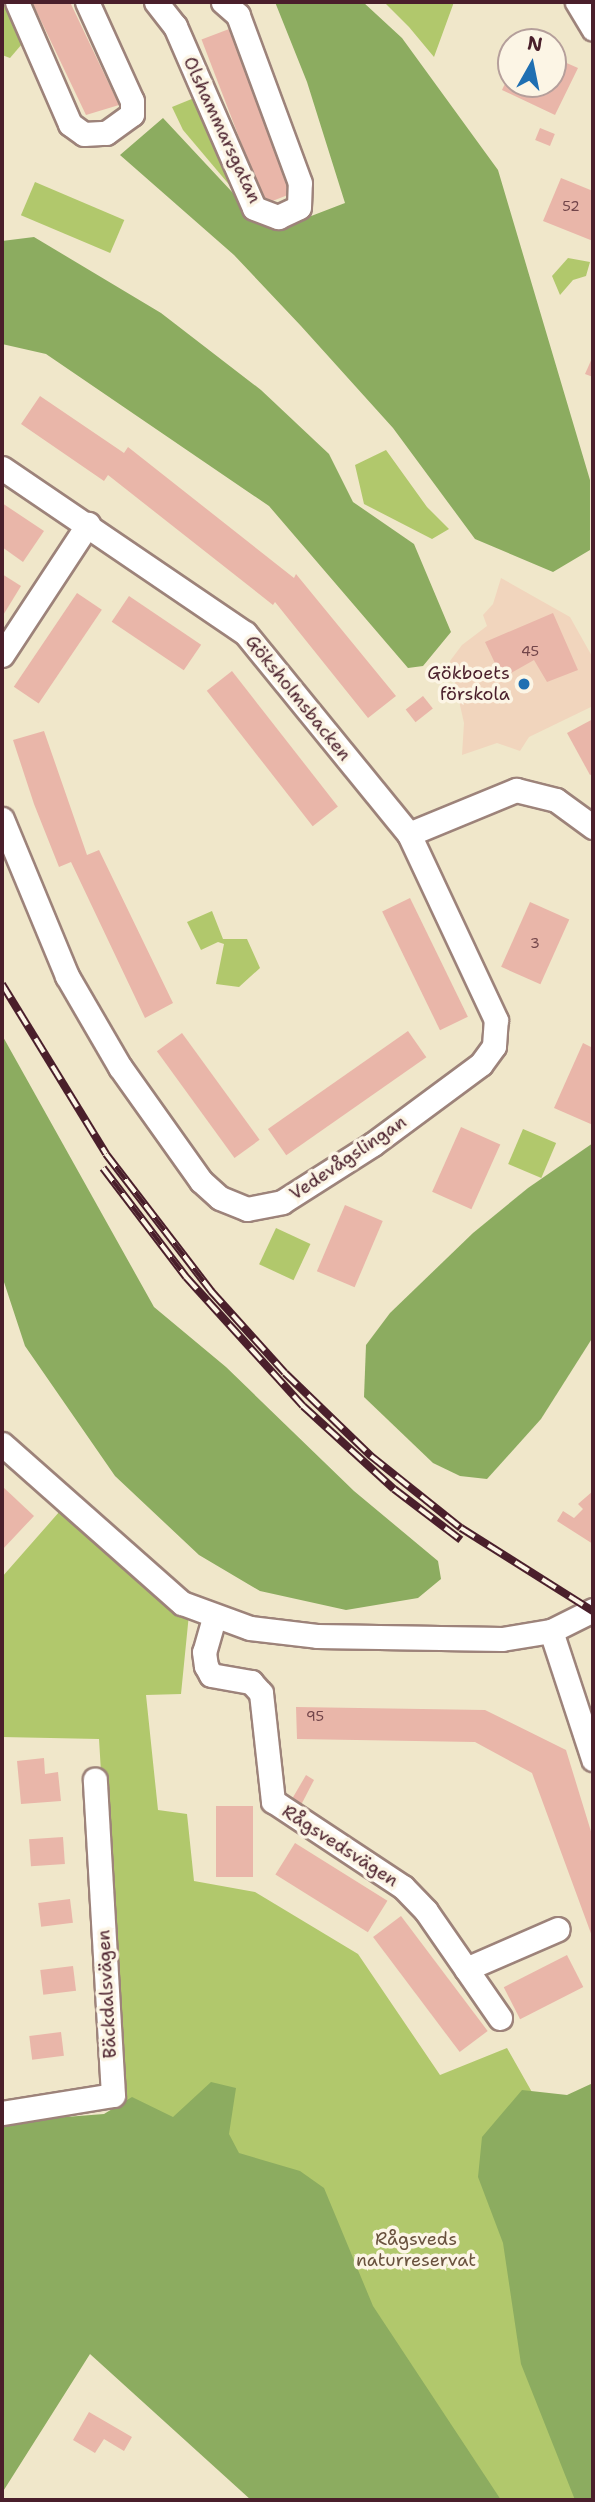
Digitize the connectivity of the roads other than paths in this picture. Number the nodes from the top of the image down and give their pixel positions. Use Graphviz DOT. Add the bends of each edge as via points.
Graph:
graph roads {
  1 [pos="17,2"];
  2 [pos="87,2"];
  3 [pos="156,2"];
  4 [pos="223,2"];
  5 [pos="577,2"];
  6 [pos="593,29"];
  7 [pos="2,468"];
  8 [pos="88,524"];
  9 [pos="2,656"];
  10 [pos="2,819"];
  11 [pos="593,827"];
  12 [pos="409,834"];
  13 [pos="2,1444"];
  14 [pos="593,1610"];
  15 [pos="214,1618"];
  16 [pos="551,1631"];
  17 [pos="593,1759"];
  18 [pos="95,1780"];
  19 [pos="558,1929"];
  20 [pos="466,1969"];
  21 [pos="499,2018"];
  22 [pos="2,2113"];
  1 -- 2 [label="street" via="70,124 84,134 106,133 132,114 132,101"];
  3 -- 4 [label="street, Olshammarsgatan" via="175,26 254,208 278,217 299,206 300,183 238,15"];
  5 -- 6 [label="street"];
  7 -- 8 [label="street, Göksholmsbacken"];
  8 -- 9 [label="street"];
  8 -- 12 [label="street, Göksholmsbacken" via="212,606 262,649"];
  10 -- 12 [label="street, Vedevågslingan" via="67,976 120,1068 201,1181 220,1198 247,1209 282,1202 373,1144 481,1065 494,1046 496,1020"];
  11 -- 12 [label="street" via="556,800 516,790"];
  13 -- 15 [label="street" via="182,1603"];
  14 -- 16 [label="street"];
  15 -- 16 [label="street" via="250,1628 317,1636 502,1639"];
  15 -- 20 [label="street, Rågsvedsvägen" via="204,1652 206,1666 211,1675 251,1682 261,1693 273,1801 403,1887 426,1911"];
  16 -- 17 [label="street"];
  18 -- 22 [label="street, Bäckdalsvägen" via="113,2095"];
  19 -- 20 [label="street"];
  20 -- 21 [label="street, Rågsvedsvägen"];
}
